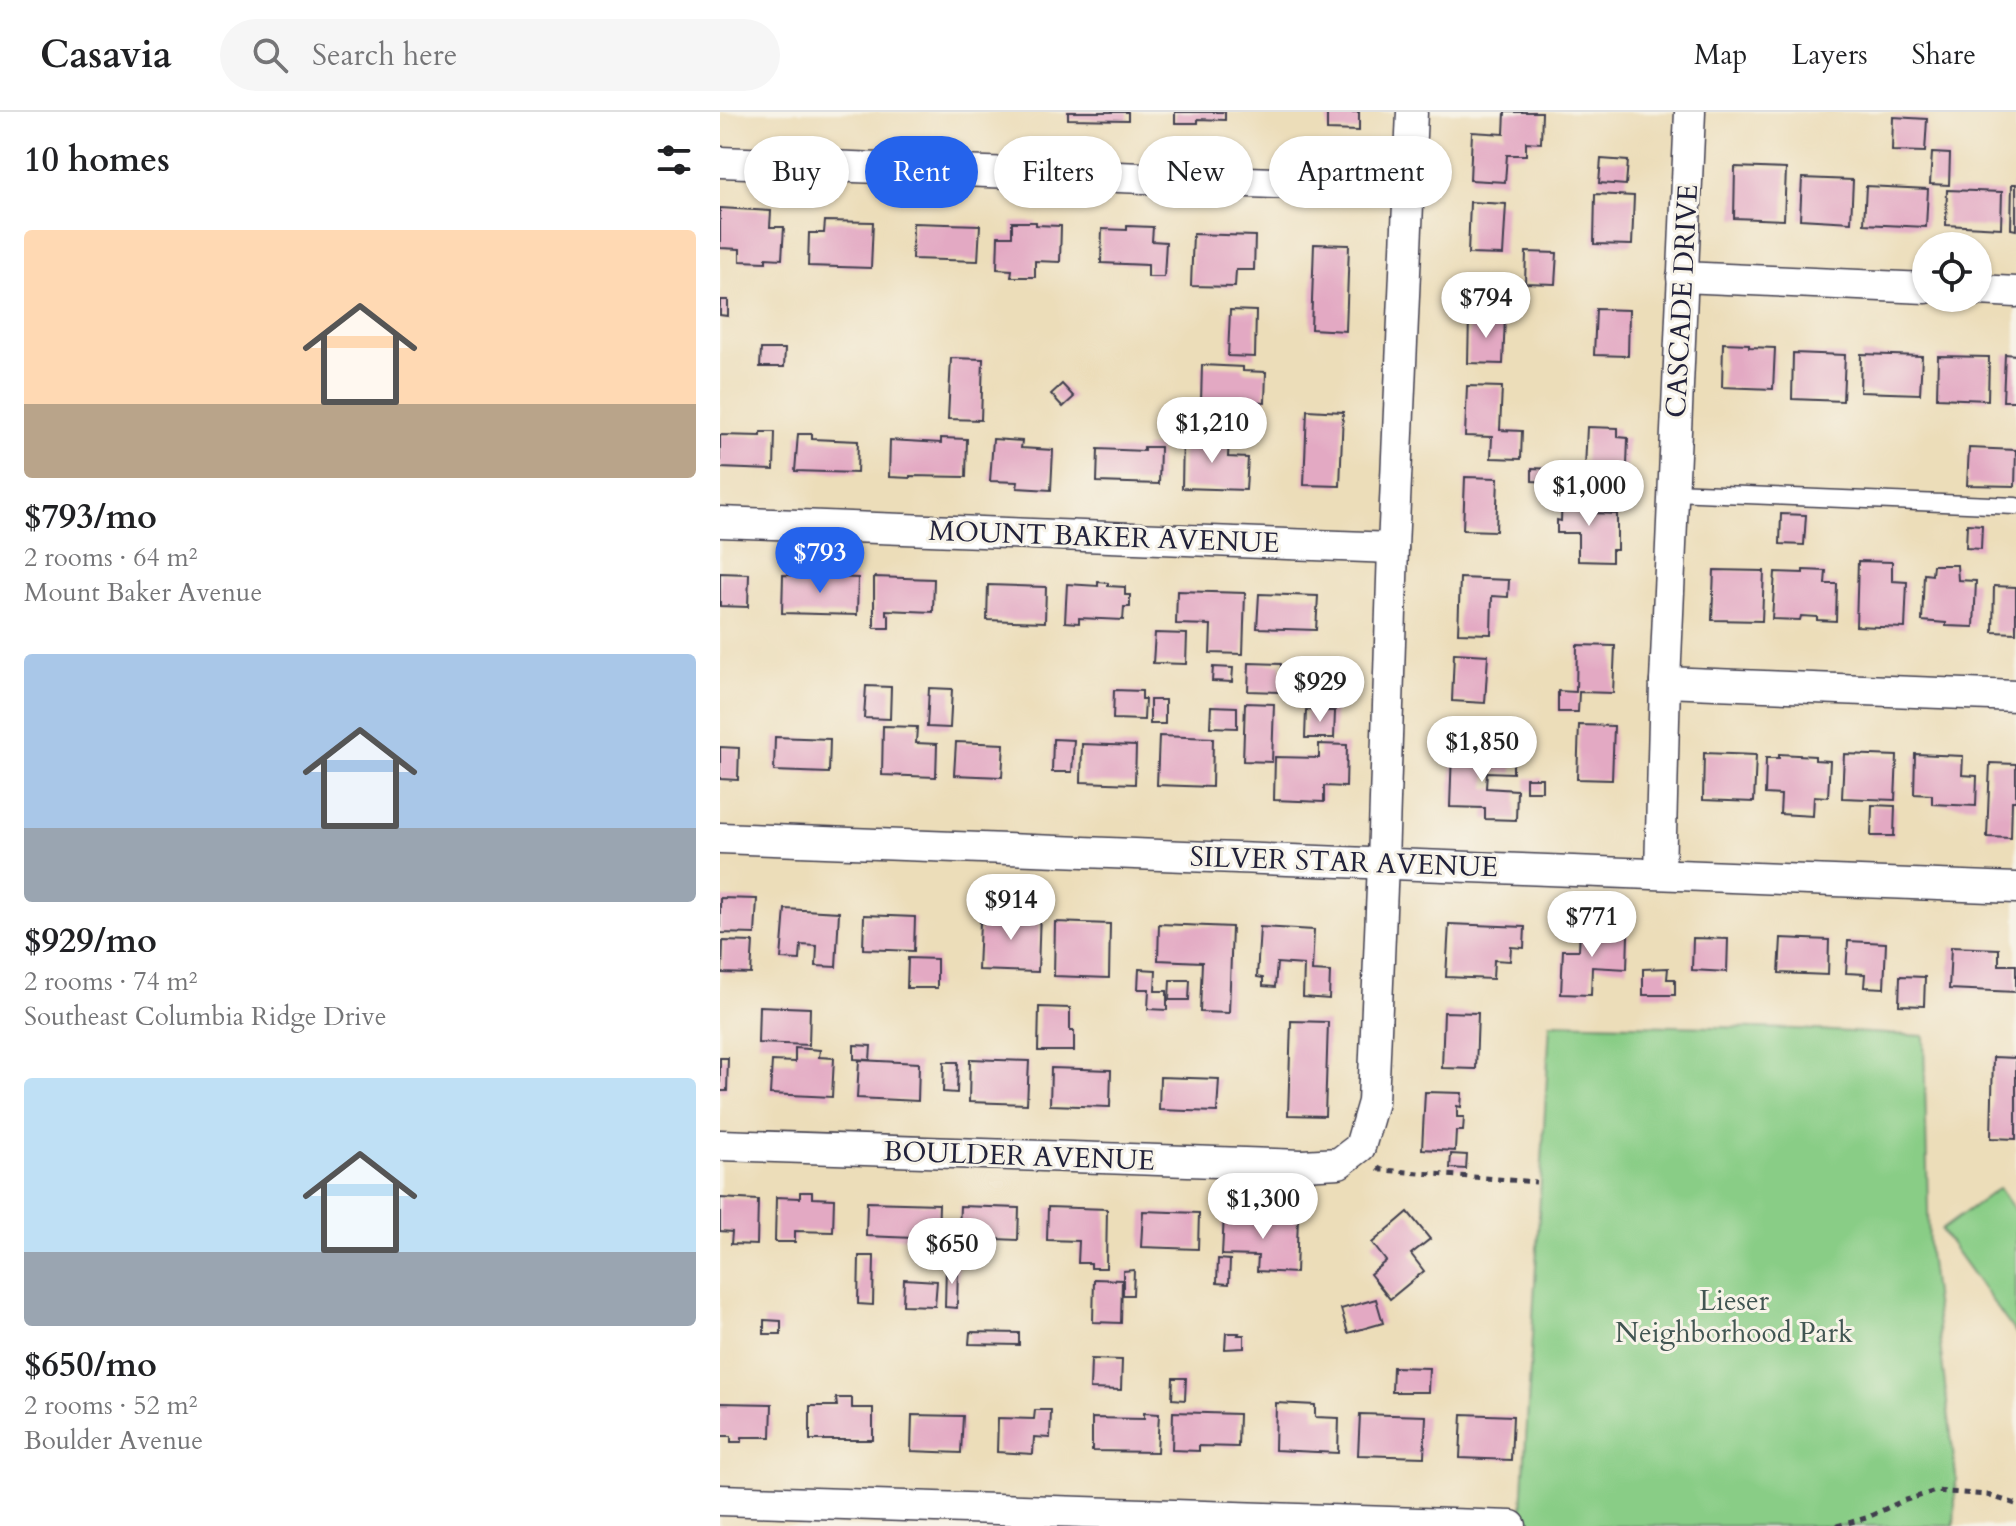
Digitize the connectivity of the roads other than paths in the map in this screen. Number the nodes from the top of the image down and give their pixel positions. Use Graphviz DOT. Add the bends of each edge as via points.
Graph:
graph roads {
  1 [pos="1412,112"];
  2 [pos="1690,112"];
  3 [pos="1411,136"];
  4 [pos="720,162"];
  5 [pos="1269,183"];
  6 [pos="1408,208"];
  7 [pos="1682,277"];
  8 [pos="1912,287"];
  9 [pos="1992,291"];
  10 [pos="2016,292"];
  11 [pos="1673,492"];
  12 [pos="2016,506"];
  13 [pos="720,522"];
  14 [pos="1393,548"];
  15 [pos="1665,682"];
  16 [pos="2016,696"];
  17 [pos="720,838"];
  18 [pos="1383,863"];
  19 [pos="1660,873"];
  20 [pos="2016,888"];
  21 [pos="720,1145"];
  22 [pos="720,1500"];
  23 [pos="940,1517"];
  24 [pos="1299,1522"];
  25 [pos="1511,1526"];
  1 -- 3 [label="street"];
  2 -- 7 [label="street, CASCADE DRIVE"];
  4 -- 5 [label="street"];
  6 -- 14 [label="street"];
  7 -- 8 [label="street"];
  7 -- 11 [label="street, CASCADE DRIVE"];
  9 -- 10 [label="street"];
  11 -- 12 [label="lane"];
  11 -- 15 [label="street, CASCADE DRIVE"];
  13 -- 14 [label="street, MOUNT BAKER AVENUE"];
  14 -- 18 [label="street"];
  15 -- 16 [label="street"];
  15 -- 19 [label="street, CASCADE DRIVE"];
  17 -- 18 [label="street, SILVER STAR AVENUE"];
  18 -- 19 [label="street, SILVER STAR AVENUE"];
  18 -- 21 [label="street, BOULDER AVENUE" via="1373,1102 1355,1151 1339,1163"];
  19 -- 20 [label="street, SILVER STAR AVENUE"];
  22 -- 23 [label="street"];
  23 -- 24 [label="street"];
  24 -- 25 [label="street"];
}
